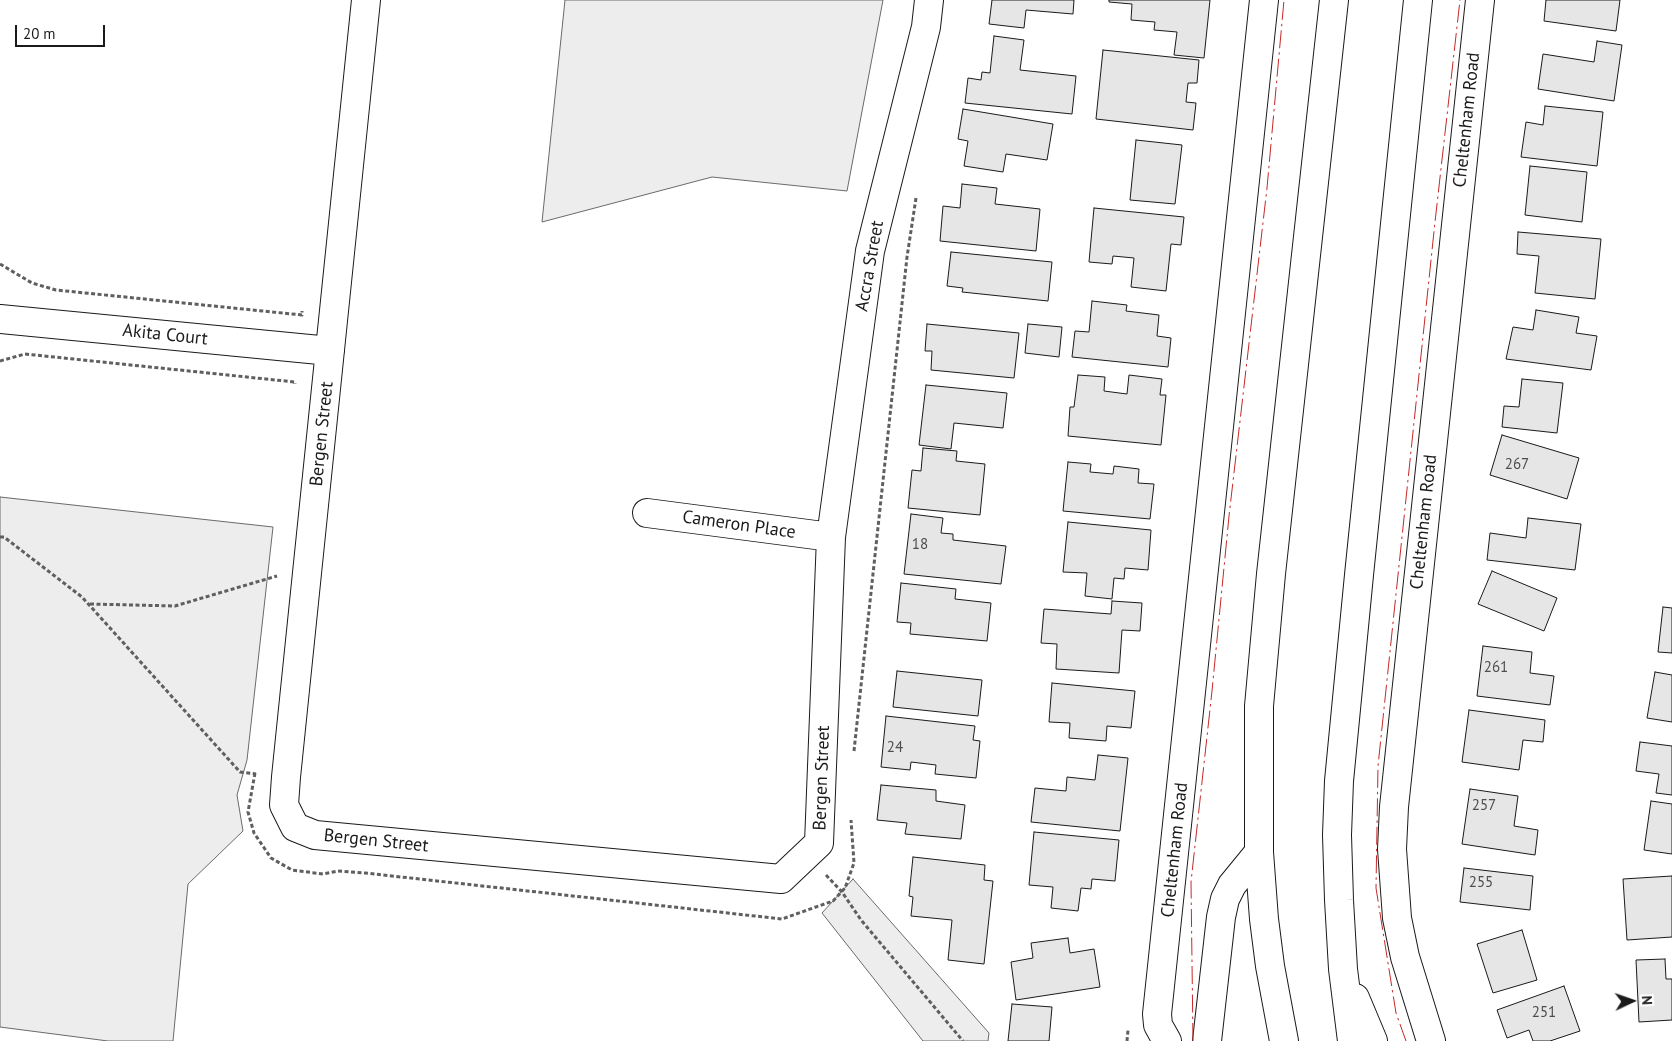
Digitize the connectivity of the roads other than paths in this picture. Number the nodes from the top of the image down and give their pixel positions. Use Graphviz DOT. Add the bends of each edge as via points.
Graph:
graph roads {
  1 [pos="366,0"];
  2 [pos="929,0"];
  3 [pos="1264,0"];
  4 [pos="1334,0"];
  5 [pos="1418,0"];
  6 [pos="1480,0"];
  7 [pos="0,319"];
  8 [pos="330,351"];
  9 [pos="647,513"];
  10 [pos="831,537"];
  11 [pos="1259,852"];
  12 [pos="1343,969"];
  13 [pos="1167,1041"];
  14 [pos="1207,1041"];
  15 [pos="1284,1041"];
  16 [pos="1352,1041"];
  17 [pos="1373,1041"];
  18 [pos="1431,1041"];
  1 -- 8 [label="street, Bergen Street"];
  2 -- 10 [label="street, Accra Street" via="926,27 870,251"];
  3 -- 13 [label="street, Cheltenham Road" via="1157,1014 1158,1025"];
  4 -- 11 [label="street" via="1263,651 1259,706"];
  5 -- 12 [label="street" via="1339,781 1338,853"];
  6 -- 18 [label="street, Cheltenham Road" via="1392,849 1397,918"];
  7 -- 8 [label="street, Akita Court"];
  8 -- 10 [label="street, Bergen Street" via="284,805 295,827 315,836 781,879 819,843"];
  9 -- 10 [label="street, Cameron Place"];
  11 -- 14 [label="street" via="1232,885 1220,916"];
  11 -- 15 [label="street" via="1270,966"];
  12 -- 16 [label="street"];
  12 -- 17 [label="street"];
}
